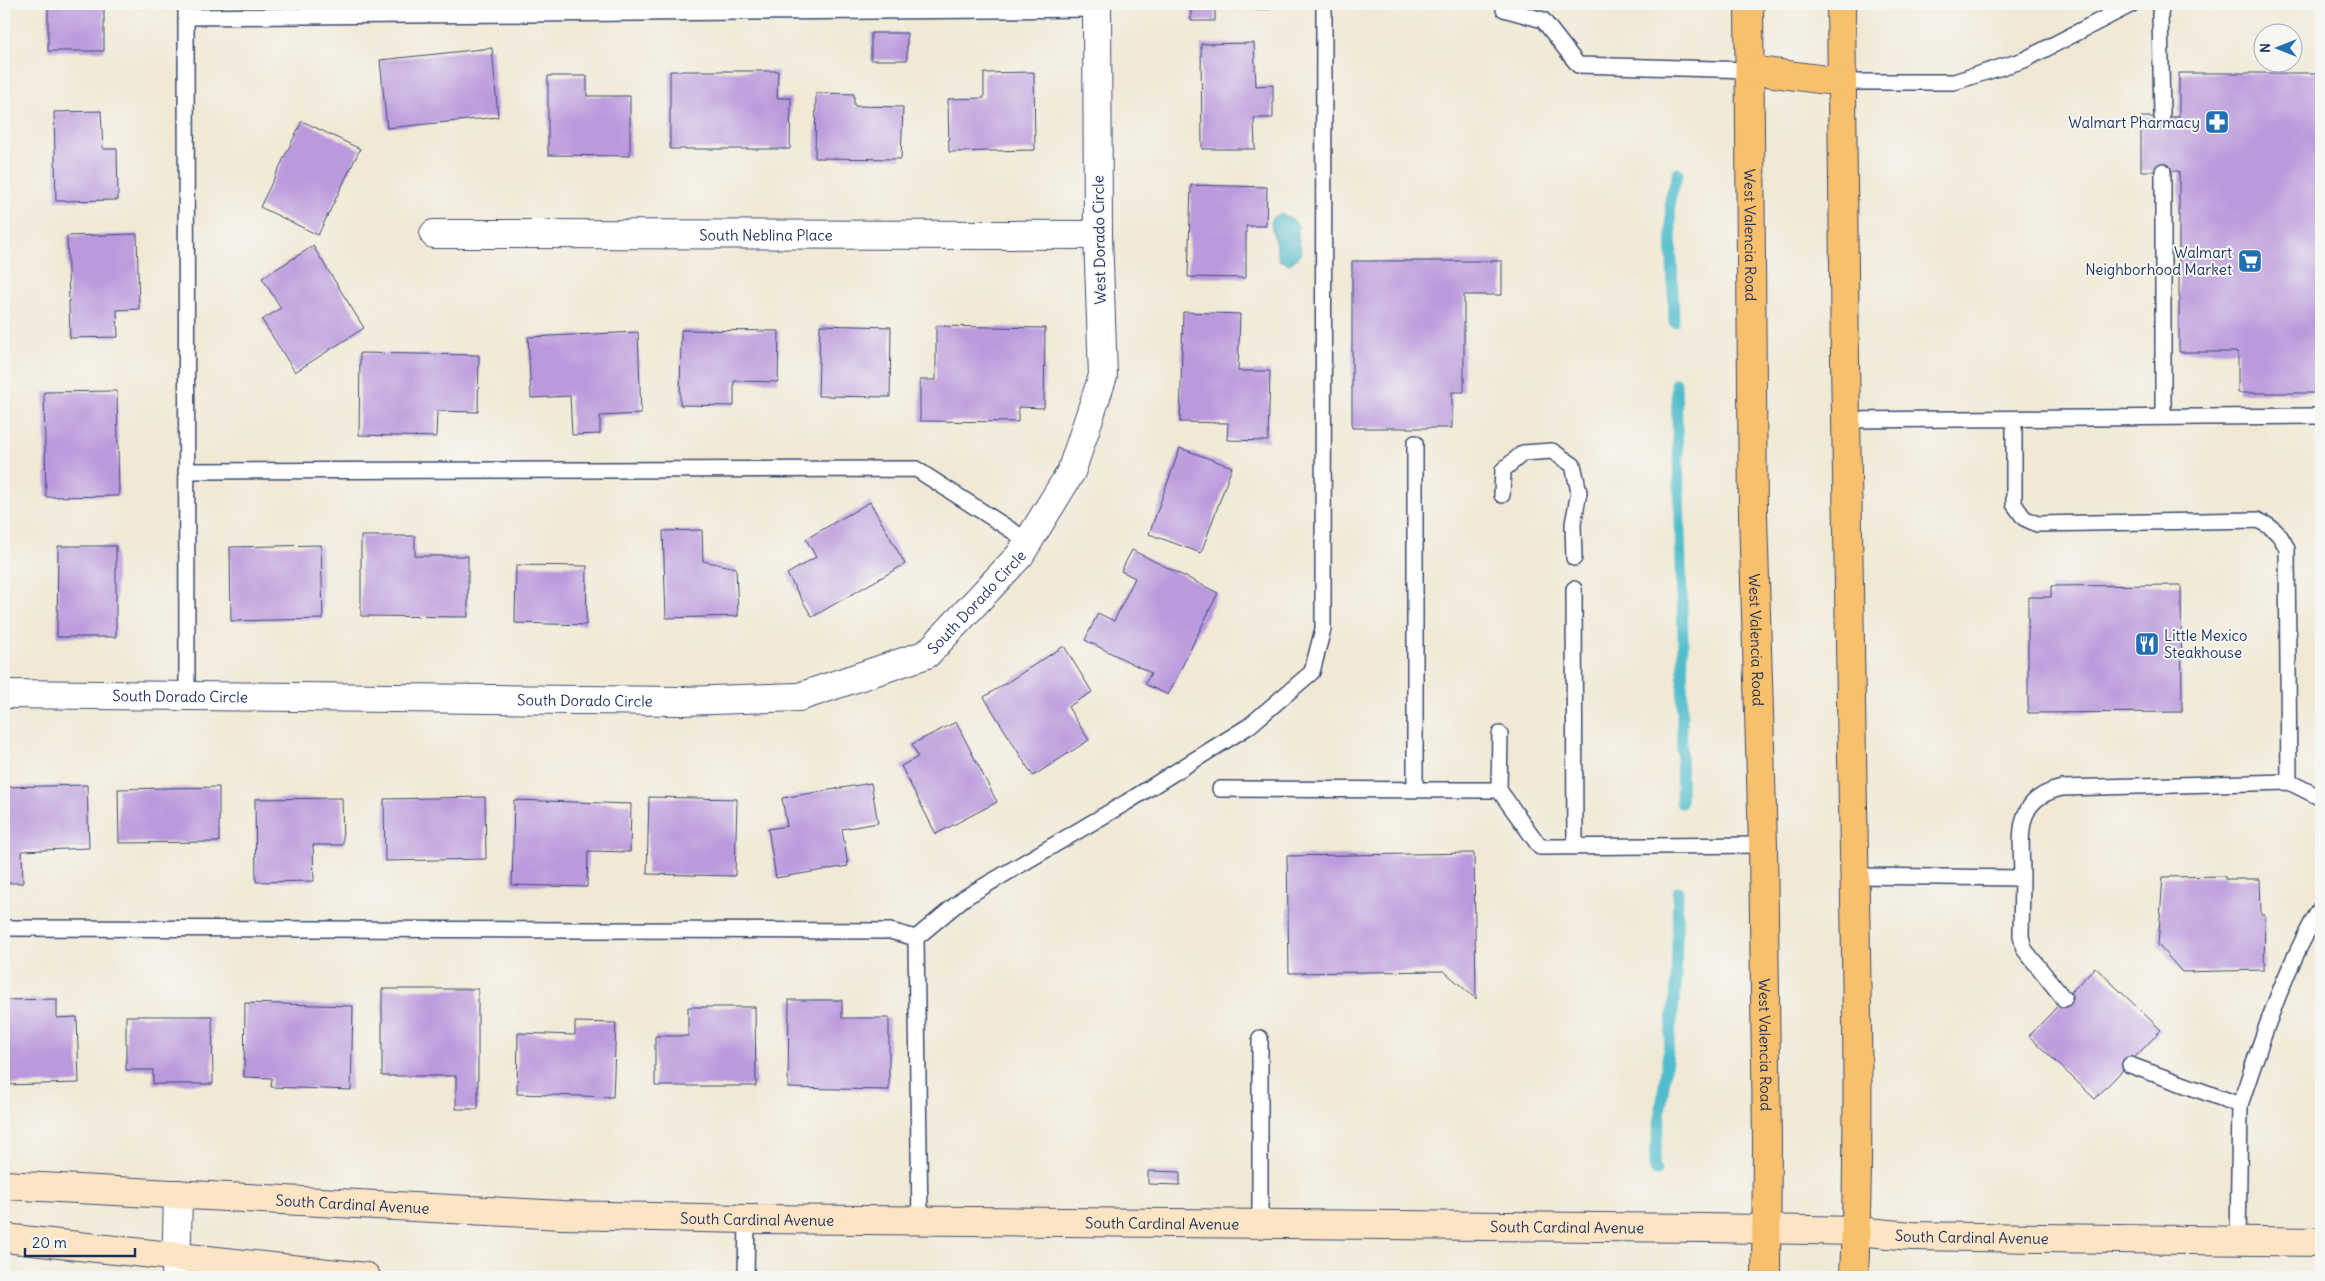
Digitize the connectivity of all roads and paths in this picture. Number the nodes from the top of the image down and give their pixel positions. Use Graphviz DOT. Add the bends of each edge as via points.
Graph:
graph roads {
  1 [pos="1324,4"];
  2 [pos="1749,4"];
  3 [pos="1841,4"];
  4 [pos="2132,4"];
  5 [pos="2163,4"];
  6 [pos="1097,6"];
  7 [pos="1504,9"];
  8 [pos="186,10"];
  9 [pos="1750,70"];
  10 [pos="1842,82"];
  11 [pos="2162,117"];
  12 [pos="2163,171"];
  13 [pos="434,234"];
  14 [pos="1098,235"];
  15 [pos="2321,416"];
  16 [pos="2163,417"];
  17 [pos="2014,419"];
  18 [pos="1845,420"];
  19 [pos="1415,442"];
  20 [pos="186,471"];
  21 [pos="1071,472"];
  22 [pos="1502,495"];
  23 [pos="1028,541"];
  24 [pos="1574,558"];
  25 [pos="1574,589"];
  26 [pos="4,694"];
  27 [pos="187,696"];
  28 [pos="1500,734"];
  29 [pos="2289,782"];
  30 [pos="1220,789"];
  31 [pos="1415,790"];
  32 [pos="1499,790"];
  33 [pos="2321,798"];
  34 [pos="1763,845"];
  35 [pos="1575,847"];
  36 [pos="1854,876"];
  37 [pos="2022,878"];
  38 [pos="2321,907"];
  39 [pos="4,928"];
  40 [pos="916,938"];
  41 [pos="2064,999"];
  42 [pos="1260,1038"];
  43 [pos="2130,1065"];
  44 [pos="2240,1105"];
  45 [pos="4,1185"];
  46 [pos="178,1194"];
  47 [pos="748,1219"];
  48 [pos="920,1220"];
  49 [pos="1260,1224"];
  50 [pos="1767,1229"];
  51 [pos="1856,1232"];
  52 [pos="4,1238"];
  53 [pos="2238,1241"];
  54 [pos="2313,1242"];
  55 [pos="176,1268"];
  56 [pos="366,1277"];
  57 [pos="746,1277"];
  58 [pos="1766,1277"];
  59 [pos="1854,1277"];
  1 -- 40 [label="lane" via="1323,629 1312,672 1249,726 964,898"];
  2 -- 9 [label="main road, West Valencia Road"];
  3 -- 10 [label="main road"];
  4 -- 10 [label="lane" via="2024,60 1954,82"];
  5 -- 11 [label="lane" via="2160,13"];
  6 -- 8 [label="lane"];
  6 -- 14 [label="street, West Dorado Circle"];
  7 -- 9 [label="lane" via="1543,20 1578,65"];
  8 -- 20 [label="lane"];
  9 -- 10 [label="main road"];
  9 -- 34 [label="main road, West Valencia Road" via="1753,515"];
  10 -- 18 [label="main road"];
  12 -- 16 [label="lane"];
  13 -- 14 [label="street, South Neblina Place"];
  14 -- 21 [label="street, West Dorado Circle" via="1103,376"];
  15 -- 16 [label="lane"];
  16 -- 17 [label="lane"];
  17 -- 18 [label="lane"];
  17 -- 29 [label="lane" via="2014,504 2024,518 2037,524 2257,520 2281,536 2287,549"];
  18 -- 36 [label="main road"];
  19 -- 31 [label="lane"];
  20 -- 23 [label="lane" via="916,468"];
  20 -- 27 [label="lane"];
  21 -- 23 [label="street, South Dorado Circle"];
  22 -- 24 [label="lane" via="1503,470 1523,454 1552,451 1573,465 1579,492 1573,524"];
  23 -- 27 [label="street, South Dorado Circle" via="1020,555 927,654 799,697 683,701"];
  25 -- 35 [label="lane"];
  26 -- 27 [label="street, South Dorado Circle"];
  28 -- 32 [label="lane"];
  29 -- 33 [label="lane"];
  29 -- 37 [label="lane" via="2046,791 2026,810 2022,822"];
  30 -- 31 [label="lane"];
  31 -- 32 [label="lane"];
  32 -- 35 [label="lane" via="1540,847"];
  34 -- 35 [label="lane"];
  34 -- 50 [label="main road, West Valencia Road"];
  36 -- 37 [label="lane"];
  36 -- 51 [label="main road"];
  37 -- 41 [label="lane" via="2021,936 2024,949"];
  38 -- 44 [label="lane" via="2300,942 2266,1027"];
  39 -- 40 [label="lane" via="890,931"];
  40 -- 48 [label="lane"];
  42 -- 49 [label="lane"];
  43 -- 44 [label="lane"];
  44 -- 53 [label="lane"];
  45 -- 46 [label="main road, South Cardinal Avenue"];
  46 -- 47 [label="main road, South Cardinal Avenue" via="562,1215"];
  46 -- 55 [label="street"];
  47 -- 48 [label="main road, South Cardinal Avenue"];
  47 -- 57 [label="lane"];
  48 -- 49 [label="main road, South Cardinal Avenue"];
  49 -- 50 [label="main road, South Cardinal Avenue"];
  50 -- 51 [label="main road, South Cardinal Avenue"];
  50 -- 58 [label="main road, West Valencia Road"];
  51 -- 53 [label="main road, South Cardinal Avenue" via="1912,1236"];
  51 -- 59 [label="main road"];
  52 -- 55 [label="main road"];
  53 -- 54 [label="main road, South Cardinal Avenue"];
  55 -- 56 [label="main road"];
}
